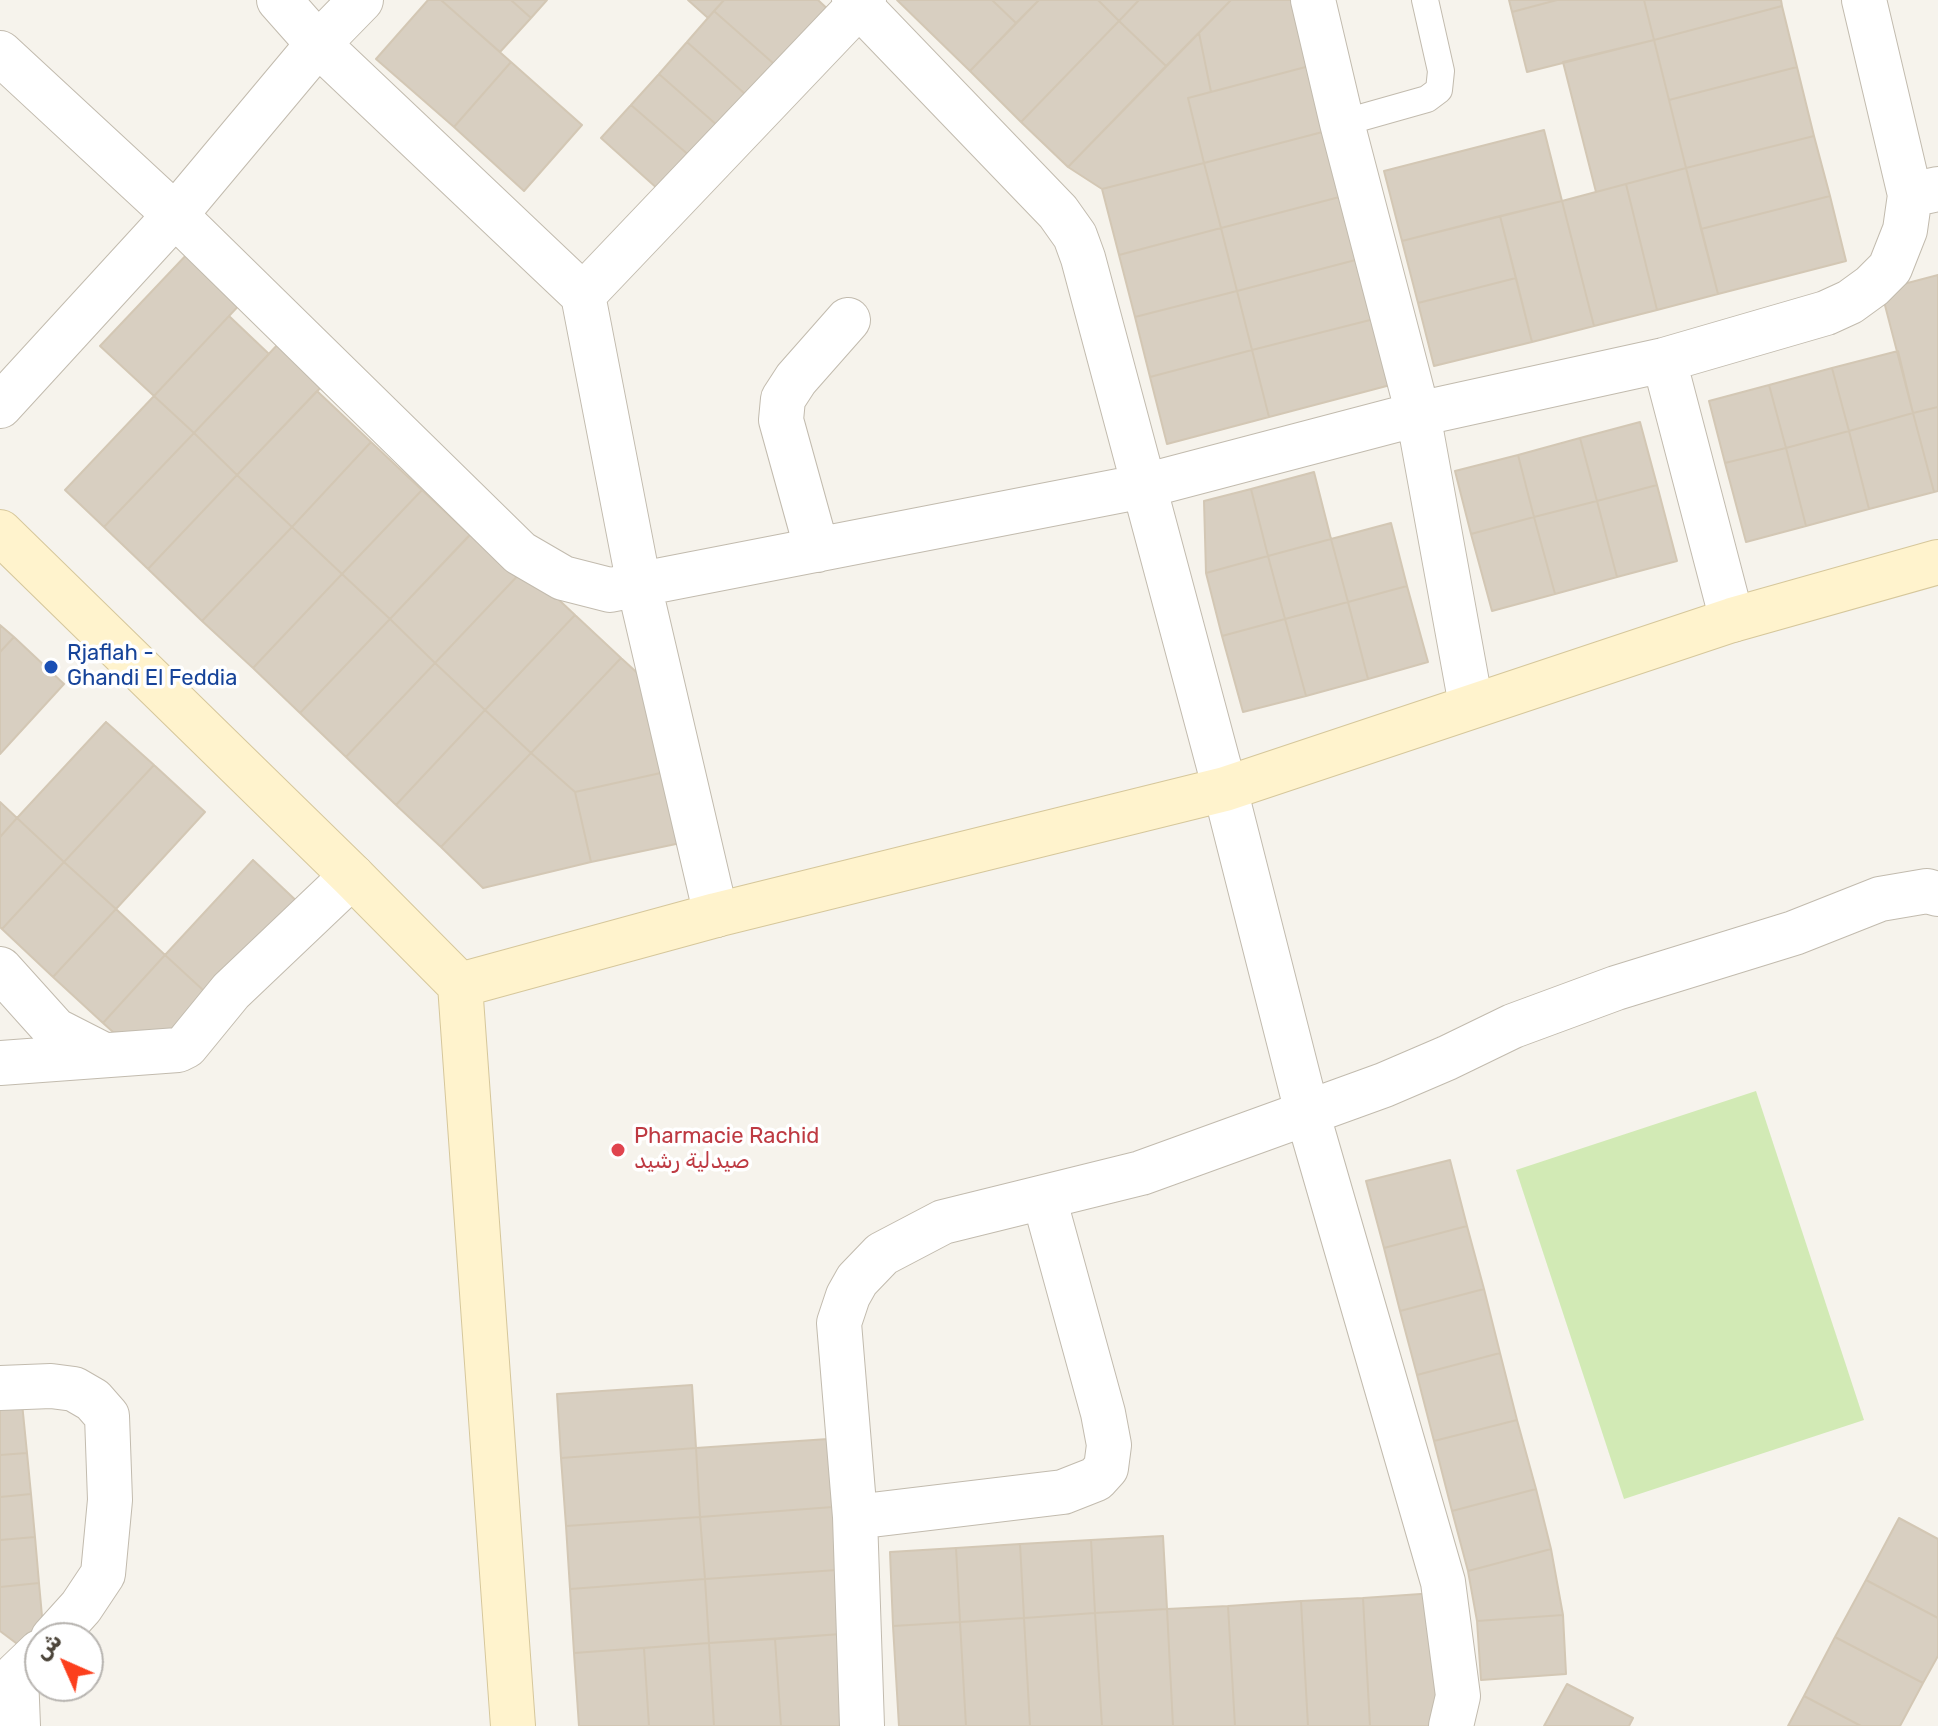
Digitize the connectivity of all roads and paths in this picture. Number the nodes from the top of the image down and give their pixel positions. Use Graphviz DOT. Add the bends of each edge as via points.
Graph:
graph roads {
  1 [pos="279,0"];
  2 [pos="361,0"];
  3 [pos="1313,0"];
  4 [pos="1425,0"];
  5 [pos="1864,0"];
  6 [pos="859,2"];
  7 [pos="318,44"];
  8 [pos="0,53"];
  9 [pos="1342,123"];
  10 [pos="1924,192"];
  11 [pos="175,215"];
  12 [pos="583,295"];
  13 [pos="848,320"];
  14 [pos="1664,360"];
  15 [pos="0,406"];
  16 [pos="1418,414"];
  17 [pos="1144,486"];
  18 [pos="0,532"];
  19 [pos="817,550"];
  20 [pos="1938,562"];
  21 [pos="639,585"];
  22 [pos="1732,620"];
  23 [pos="1471,705"];
  24 [pos="1225,789"];
  25 [pos="352,876"];
  26 [pos="1938,894"];
  27 [pos="716,915"];
  28 [pos="0,969"];
  29 [pos="460,985"];
  30 [pos="102,1054"];
  31 [pos="0,1063"];
  32 [pos="1307,1112"];
  33 [pos="1044,1198"];
  34 [pos="0,1388"];
  35 [pos="855,1517"];
  36 [pos="67,1622"];
  37 [pos="19,1662"];
  38 [pos="18,1726"];
  39 [pos="513,1726"];
  40 [pos="862,1726"];
  41 [pos="1451,1726"];
  1 -- 7 [label="street"];
  2 -- 7 [label="street"];
  3 -- 9 [label="street"];
  4 -- 9 [label="lane" via="1441,71 1439,90 1427,99"];
  5 -- 10 [label="street"];
  6 -- 12 [label="street"];
  6 -- 17 [label="street" via="1075,236"];
  7 -- 11 [label="street"];
  7 -- 12 [label="street"];
  8 -- 11 [label="street"];
  9 -- 16 [label="street"];
  10 -- 14 [label="street" via="1890,268 1850,302"];
  11 -- 15 [label="street"];
  11 -- 21 [label="street" via="520,553 563,578 596,588"];
  12 -- 21 [label="street"];
  13 -- 19 [label="street" via="783,399 781,420"];
  14 -- 16 [label="street"];
  14 -- 22 [label="street"];
  16 -- 17 [label="street"];
  16 -- 23 [label="street"];
  17 -- 19 [label="street"];
  17 -- 24 [label="street"];
  18 -- 25 [label="street"];
  19 -- 21 [label="street"];
  20 -- 22 [label="street"];
  21 -- 27 [label="street"];
  22 -- 23 [label="street"];
  23 -- 24 [label="street"];
  24 -- 27 [label="street"];
  24 -- 32 [label="street"];
  25 -- 29 [label="street"];
  25 -- 30 [label="street" via="231,991 186,1046"];
  26 -- 32 [label="street" via="1880,899 1794,933 1616,988"];
  27 -- 29 [label="street"];
  28 -- 30 [label="street" via="55,1030"];
  29 -- 39 [label="street"];
  30 -- 31 [label="street"];
  32 -- 33 [label="street" via="1141,1173"];
  32 -- 41 [label="street" via="1443,1582 1458,1696"];
  33 -- 35 [label="street" via="943,1222 882,1254 857,1280 839,1323"];
  33 -- 35 [label="street" via="1103,1413 1109,1445 1106,1468 1096,1479 1063,1492"];
  34 -- 36 [label="street" via="74,1389 107,1416 110,1500 103,1574"];
  35 -- 40 [label="street"];
  37 -- 38 [label="street"];
}
